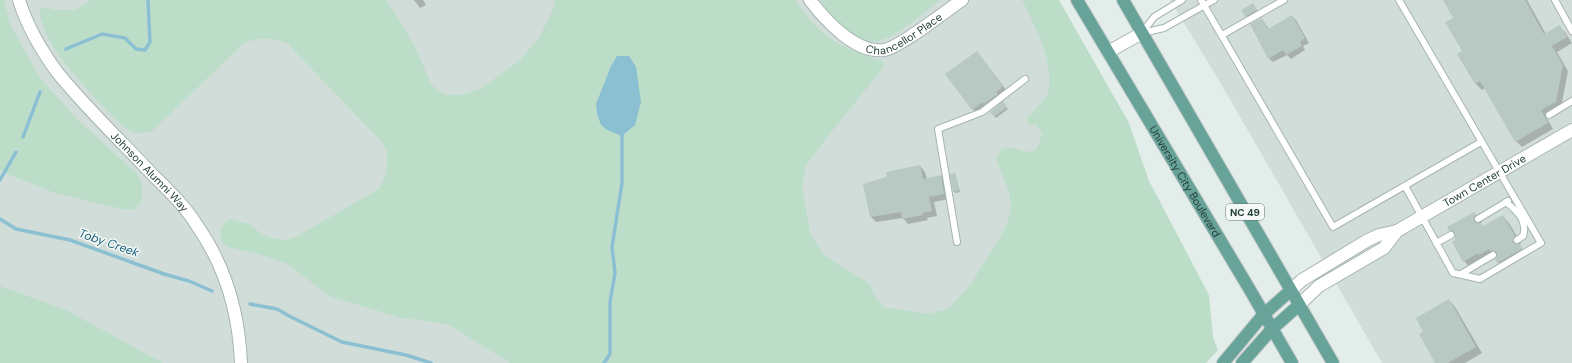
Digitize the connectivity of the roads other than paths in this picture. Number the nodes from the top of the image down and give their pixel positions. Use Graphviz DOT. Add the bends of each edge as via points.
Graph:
graph roads {
  1 [pos="19,0"];
  2 [pos="810,0"];
  3 [pos="962,0"];
  4 [pos="1077,0"];
  5 [pos="1123,0"];
  6 [pos="1182,0"];
  7 [pos="1214,0"];
  8 [pos="1284,0"];
  9 [pos="1399,0"];
  10 [pos="1554,0"];
  11 [pos="1202,3"];
  12 [pos="1572,31"];
  13 [pos="1142,33"];
  14 [pos="1222,35"];
  15 [pos="1108,52"];
  16 [pos="1025,79"];
  17 [pos="1572,101"];
  18 [pos="1549,115"];
  19 [pos="1572,130"];
  20 [pos="1481,142"];
  21 [pos="1500,172"];
  22 [pos="1405,186"];
  23 [pos="1515,197"];
  24 [pos="1506,202"];
  25 [pos="1422,217"];
  26 [pos="1478,219"];
  27 [pos="1397,231"];
  28 [pos="1452,235"];
  29 [pos="1517,240"];
  30 [pos="957,242"];
  31 [pos="1436,243"];
  32 [pos="1493,256"];
  33 [pos="1461,274"];
  34 [pos="1290,291"];
  35 [pos="1299,305"];
  36 [pos="1263,315"];
  37 [pos="1272,329"];
  38 [pos="241,363"];
  39 [pos="1224,363"];
  40 [pos="1242,363"];
  41 [pos="1292,363"];
  42 [pos="1332,363"];
  1 -- 38 [label="street, Johnson Alumni Way" via="43,52 57,72 176,199 202,232 218,263 232,301"];
  2 -- 3 [label="street, Chancellor Place" via="829,23 855,42 867,48 884,50 905,39"];
  4 -- 15 [label="main road, University City Boulevard / NC 49"];
  5 -- 13 [label="main road, NC 49"];
  6 -- 13 [label="lane" via="1154,17"];
  7 -- 11 [label="lane"];
  8 -- 14 [label="lane"];
  9 -- 20 [label="lane"];
  10 -- 12 [label="lane"];
  11 -- 13 [label="lane" via="1164,28"];
  11 -- 14 [label="lane"];
  13 -- 15 [label="street"];
  13 -- 34 [label="main road, NC 49"];
  14 -- 22 [label="lane" via="1333,227"];
  15 -- 36 [label="main road, University City Boulevard / NC 49"];
  16 -- 30 [label="lane" via="982,112 938,129"];
  17 -- 18 [label="lane"];
  19 -- 21 [label="street, Town Center Drive"];
  20 -- 21 [label="lane"];
  20 -- 22 [label="lane"];
  21 -- 23 [label="lane"];
  21 -- 25 [label="street, Town Center Drive"];
  22 -- 25 [label="lane"];
  23 -- 24 [label="lane"];
  23 -- 33 [label="lane" via="1541,243 1480,279"];
  24 -- 26 [label="lane"];
  24 -- 29 [label="lane" via="1519,212 1525,226 1523,236"];
  25 -- 27 [label="street, Town Center Drive"];
  25 -- 31 [label="lane"];
  27 -- 34 [label="street, Town Center Drive" via="1368,240 1302,280"];
  27 -- 35 [label="street, Town Center Drive" via="1384,248 1319,286"];
  28 -- 31 [label="lane"];
  31 -- 33 [label="lane" via="1453,273"];
  32 -- 33 [label="lane"];
  34 -- 35 [label="main road, NC 49"];
  34 -- 36 [label="main road"];
  35 -- 37 [label="main road"];
  35 -- 42 [label="main road, NC 49"];
  36 -- 37 [label="main road, University City Boulevard / NC 49"];
  36 -- 39 [label="main road"];
  37 -- 40 [label="main road"];
  37 -- 41 [label="main road, University City Boulevard / NC 49"];
}
